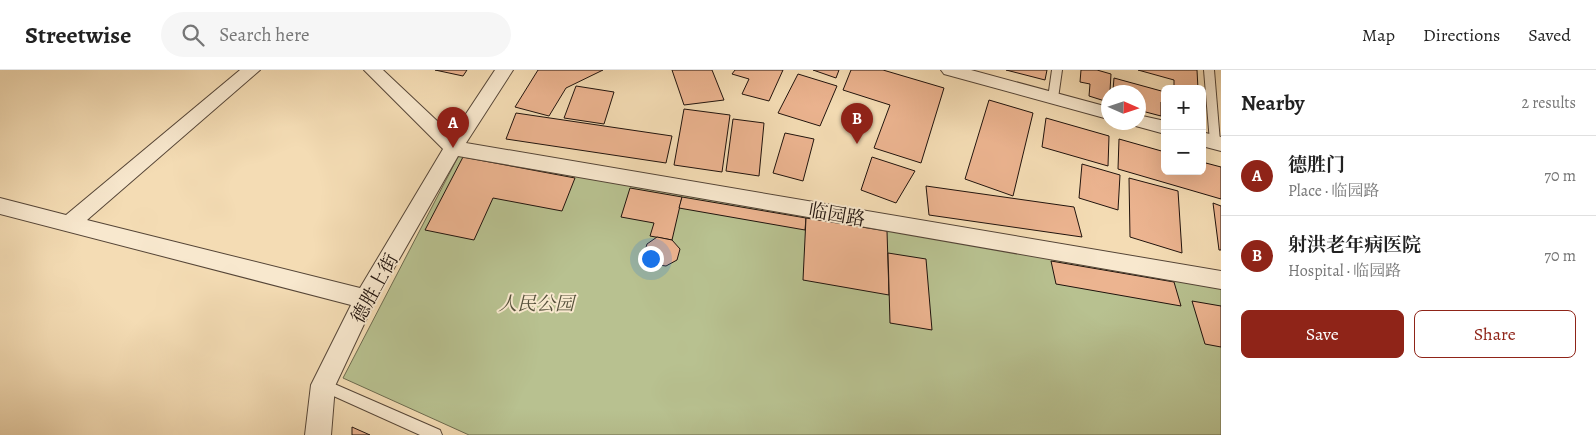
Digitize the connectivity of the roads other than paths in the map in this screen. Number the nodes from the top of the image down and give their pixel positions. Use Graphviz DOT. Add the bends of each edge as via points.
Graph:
graph roads {
  1 [pos="251,70"];
  2 [pos="373,70"];
  3 [pos="504,70"];
  4 [pos="950,70"];
  5 [pos="1057,70"];
  6 [pos="1209,70"];
  7 [pos="1053,98"];
  8 [pos="1101,111"];
  9 [pos="1146,123"];
  10 [pos="1161,127"];
  11 [pos="1213,141"];
  12 [pos="452,148"];
  13 [pos="0,206"];
  14 [pos="69,224"];
  15 [pos="1221,280"];
  16 [pos="365,299"];
  17 [pos="323,385"];
  18 [pos="318,435"];
  19 [pos="435,435"];
  1 -- 14 [label="street"];
  2 -- 12 [label="street"];
  3 -- 12 [label="street, 德胜上街"];
  4 -- 7 [label="street"];
  5 -- 7 [label="lane"];
  6 -- 11 [label="lane"];
  7 -- 8 [label="street"];
  9 -- 10 [label="street"];
  12 -- 15 [label="street, 临园路"];
  12 -- 16 [label="street, 德胜上街"];
  13 -- 14 [label="street"];
  14 -- 16 [label="street"];
  16 -- 17 [label="street, 德胜上街"];
  17 -- 18 [label="street, 德胜上街"];
  17 -- 19 [label="lane"];
}
